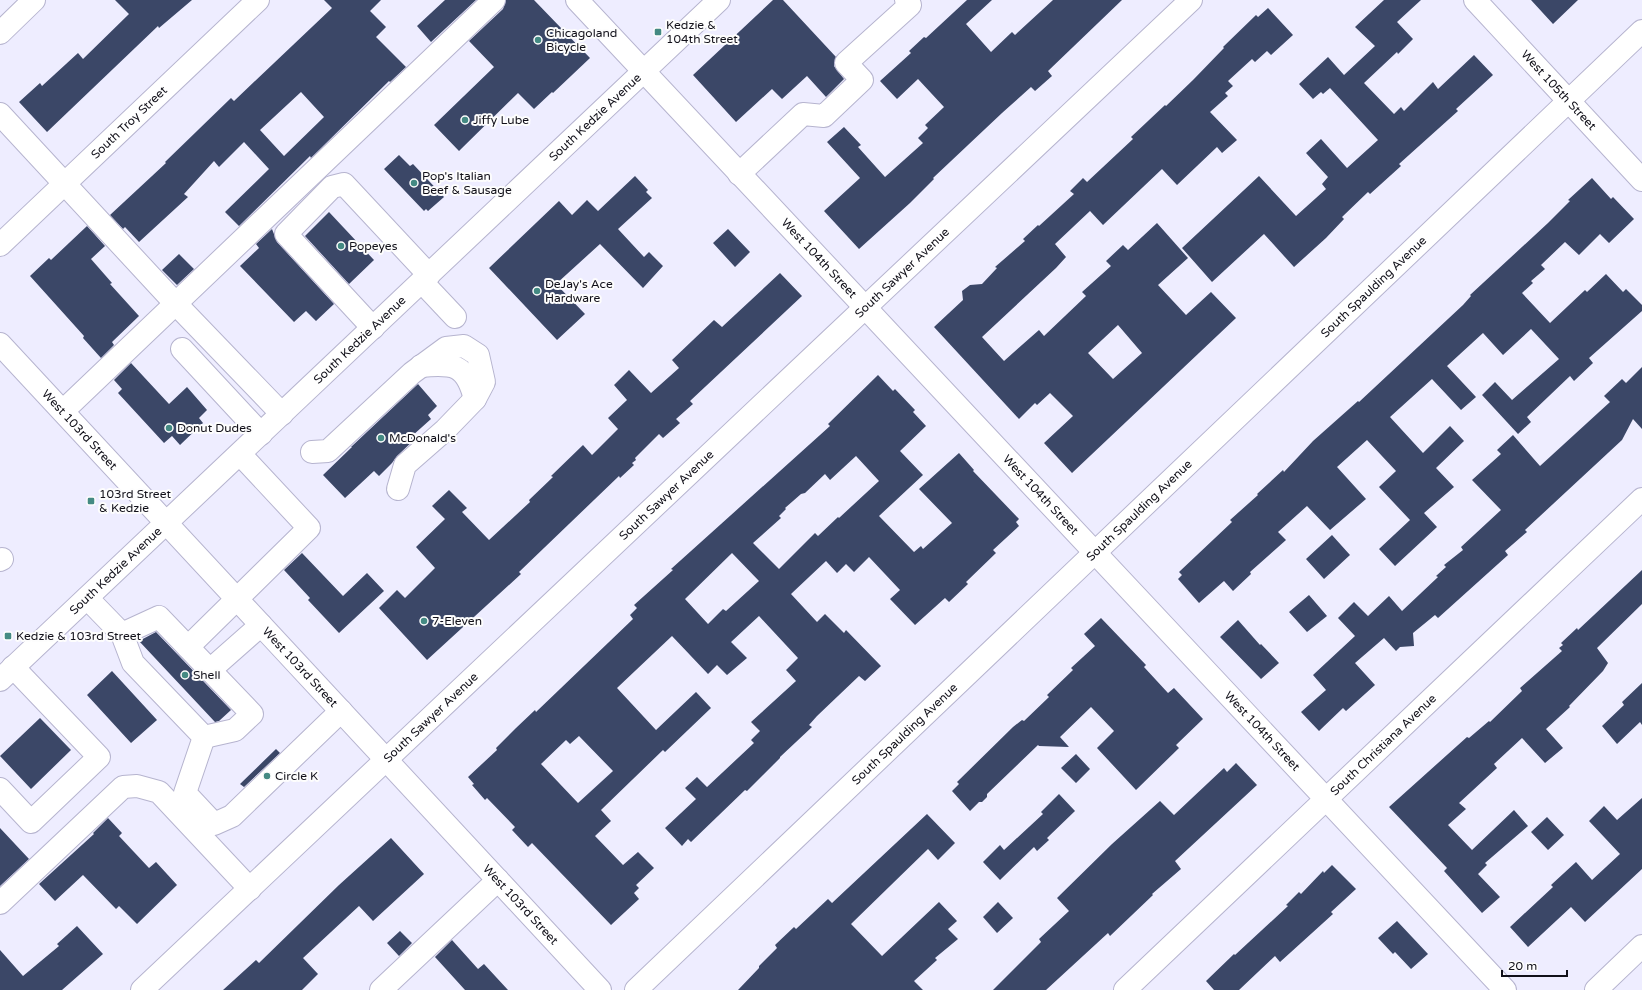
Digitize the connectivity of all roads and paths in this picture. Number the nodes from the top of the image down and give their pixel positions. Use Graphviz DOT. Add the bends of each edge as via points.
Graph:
graph roads {
  1 [pos="34,0"];
  2 [pos="258,0"];
  3 [pos="494,0"];
  4 [pos="577,0"];
  5 [pos="719,0"];
  6 [pos="906,0"];
  7 [pos="1191,0"];
  8 [pos="1475,0"];
  9 [pos="1642,31"];
  10 [pos="0,33"];
  11 [pos="643,72"];
  12 [pos="1569,101"];
  13 [pos="0,114"];
  14 [pos="739,174"];
  15 [pos="1642,180"];
  16 [pos="65,184"];
  17 [pos="0,245"];
  18 [pos="425,278"];
  19 [pos="176,304"];
  20 [pos="865,308"];
  21 [pos="455,317"];
  22 [pos="373,328"];
  23 [pos="0,344"];
  24 [pos="182,349"];
  25 [pos="64,411"];
  26 [pos="282,414"];
  27 [pos="261,434"];
  28 [pos="312,452"];
  29 [pos="240,454"];
  30 [pos="398,489"];
  31 [pos="1642,499"];
  32 [pos="166,522"];
  33 [pos="1095,553"];
  34 [pos="86,598"];
  35 [pos="236,598"];
  36 [pos="261,625"];
  37 [pos="122,634"];
  38 [pos="188,647"];
  39 [pos="210,670"];
  40 [pos="7,673"];
  41 [pos="341,711"];
  42 [pos="204,737"];
  43 [pos="387,760"];
  44 [pos="0,789"];
  45 [pos="1326,799"];
  46 [pos="498,880"];
  47 [pos="250,889"];
  48 [pos="0,903"];
  49 [pos="1642,946"];
  50 [pos="142,990"];
  51 [pos="381,990"];
  52 [pos="600,990"];
  53 [pos="636,990"];
  54 [pos="1125,990"];
  55 [pos="1505,990"];
  56 [pos="1596,990"];
  1 -- 10 [label="street"];
  2 -- 16 [label="street, South Troy Street"];
  3 -- 19 [label="street"];
  4 -- 11 [label="street, West 104th Street"];
  5 -- 11 [label="street, South Kedzie Avenue"];
  6 -- 14 [label="street" via="910,5 846,63 862,80 824,116 803,114"];
  7 -- 20 [label="street, South Sawyer Avenue"];
  8 -- 12 [label="street, West 105th Street"];
  9 -- 12 [label="street, South Spaulding Avenue"];
  11 -- 14 [label="street, West 104th Street"];
  11 -- 18 [label="street, South Kedzie Avenue"];
  12 -- 15 [label="street, West 105th Street"];
  12 -- 33 [label="street, South Spaulding Avenue"];
  13 -- 16 [label="street"];
  14 -- 20 [label="street, West 104th Street"];
  16 -- 17 [label="street, South Troy Street"];
  16 -- 19 [label="street"];
  18 -- 21 [label="street"];
  18 -- 22 [label="street, South Kedzie Avenue"];
  18 -- 22 [label="street" via="366,208 339,198 326,204 308,218 296,245"];
  19 -- 25 [label="street"];
  19 -- 26 [label="street"];
  20 -- 33 [label="street, West 104th Street"];
  20 -- 43 [label="street, South Sawyer Avenue"];
  22 -- 26 [label="street, South Kedzie Avenue"];
  23 -- 25 [label="street, West 103rd Street"];
  24 -- 27 [label="street"];
  25 -- 32 [label="street, West 103rd Street"];
  26 -- 27 [label="street, South Kedzie Avenue"];
  27 -- 29 [label="street, South Kedzie Avenue"];
  28 -- 30 [label="street" via="328,450 421,366 444,364 458,369 470,382 475,399 405,465"];
  29 -- 32 [label="street, South Kedzie Avenue"];
  29 -- 35 [label="street" via="308,528"];
  31 -- 45 [label="street, South Christiana Avenue"];
  32 -- 34 [label="street, South Kedzie Avenue"];
  32 -- 35 [label="street, West 103rd Street"];
  33 -- 45 [label="street, West 104th Street"];
  33 -- 53 [label="street, South Spaulding Avenue"];
  34 -- 37 [label="street"];
  34 -- 40 [label="street, South Kedzie Avenue"];
  35 -- 36 [label="street, West 103rd Street"];
  35 -- 38 [label="street"];
  36 -- 39 [label="street"];
  36 -- 41 [label="street, West 103rd Street"];
  37 -- 38 [label="street" via="159,617"];
  37 -- 42 [label="street" via="133,663"];
  38 -- 39 [label="street"];
  39 -- 42 [label="street" via="252,714 235,730"];
  40 -- 44 [label="street" via="99,757 31,822"];
  41 -- 42 [label="street" via="232,816 214,824 184,793"];
  41 -- 43 [label="street, West 103rd Street"];
  43 -- 46 [label="street, West 103rd Street"];
  43 -- 47 [label="street, South Sawyer Avenue"];
  45 -- 54 [label="street, South Christiana Avenue"];
  45 -- 55 [label="street, West 104th Street"];
  46 -- 51 [label="street"];
  46 -- 52 [label="street, West 103rd Street"];
  47 -- 48 [label="street" via="159,792 137,786 123,787"];
  47 -- 50 [label="street, South Sawyer Avenue"];
  49 -- 56 [label="street"];
}
